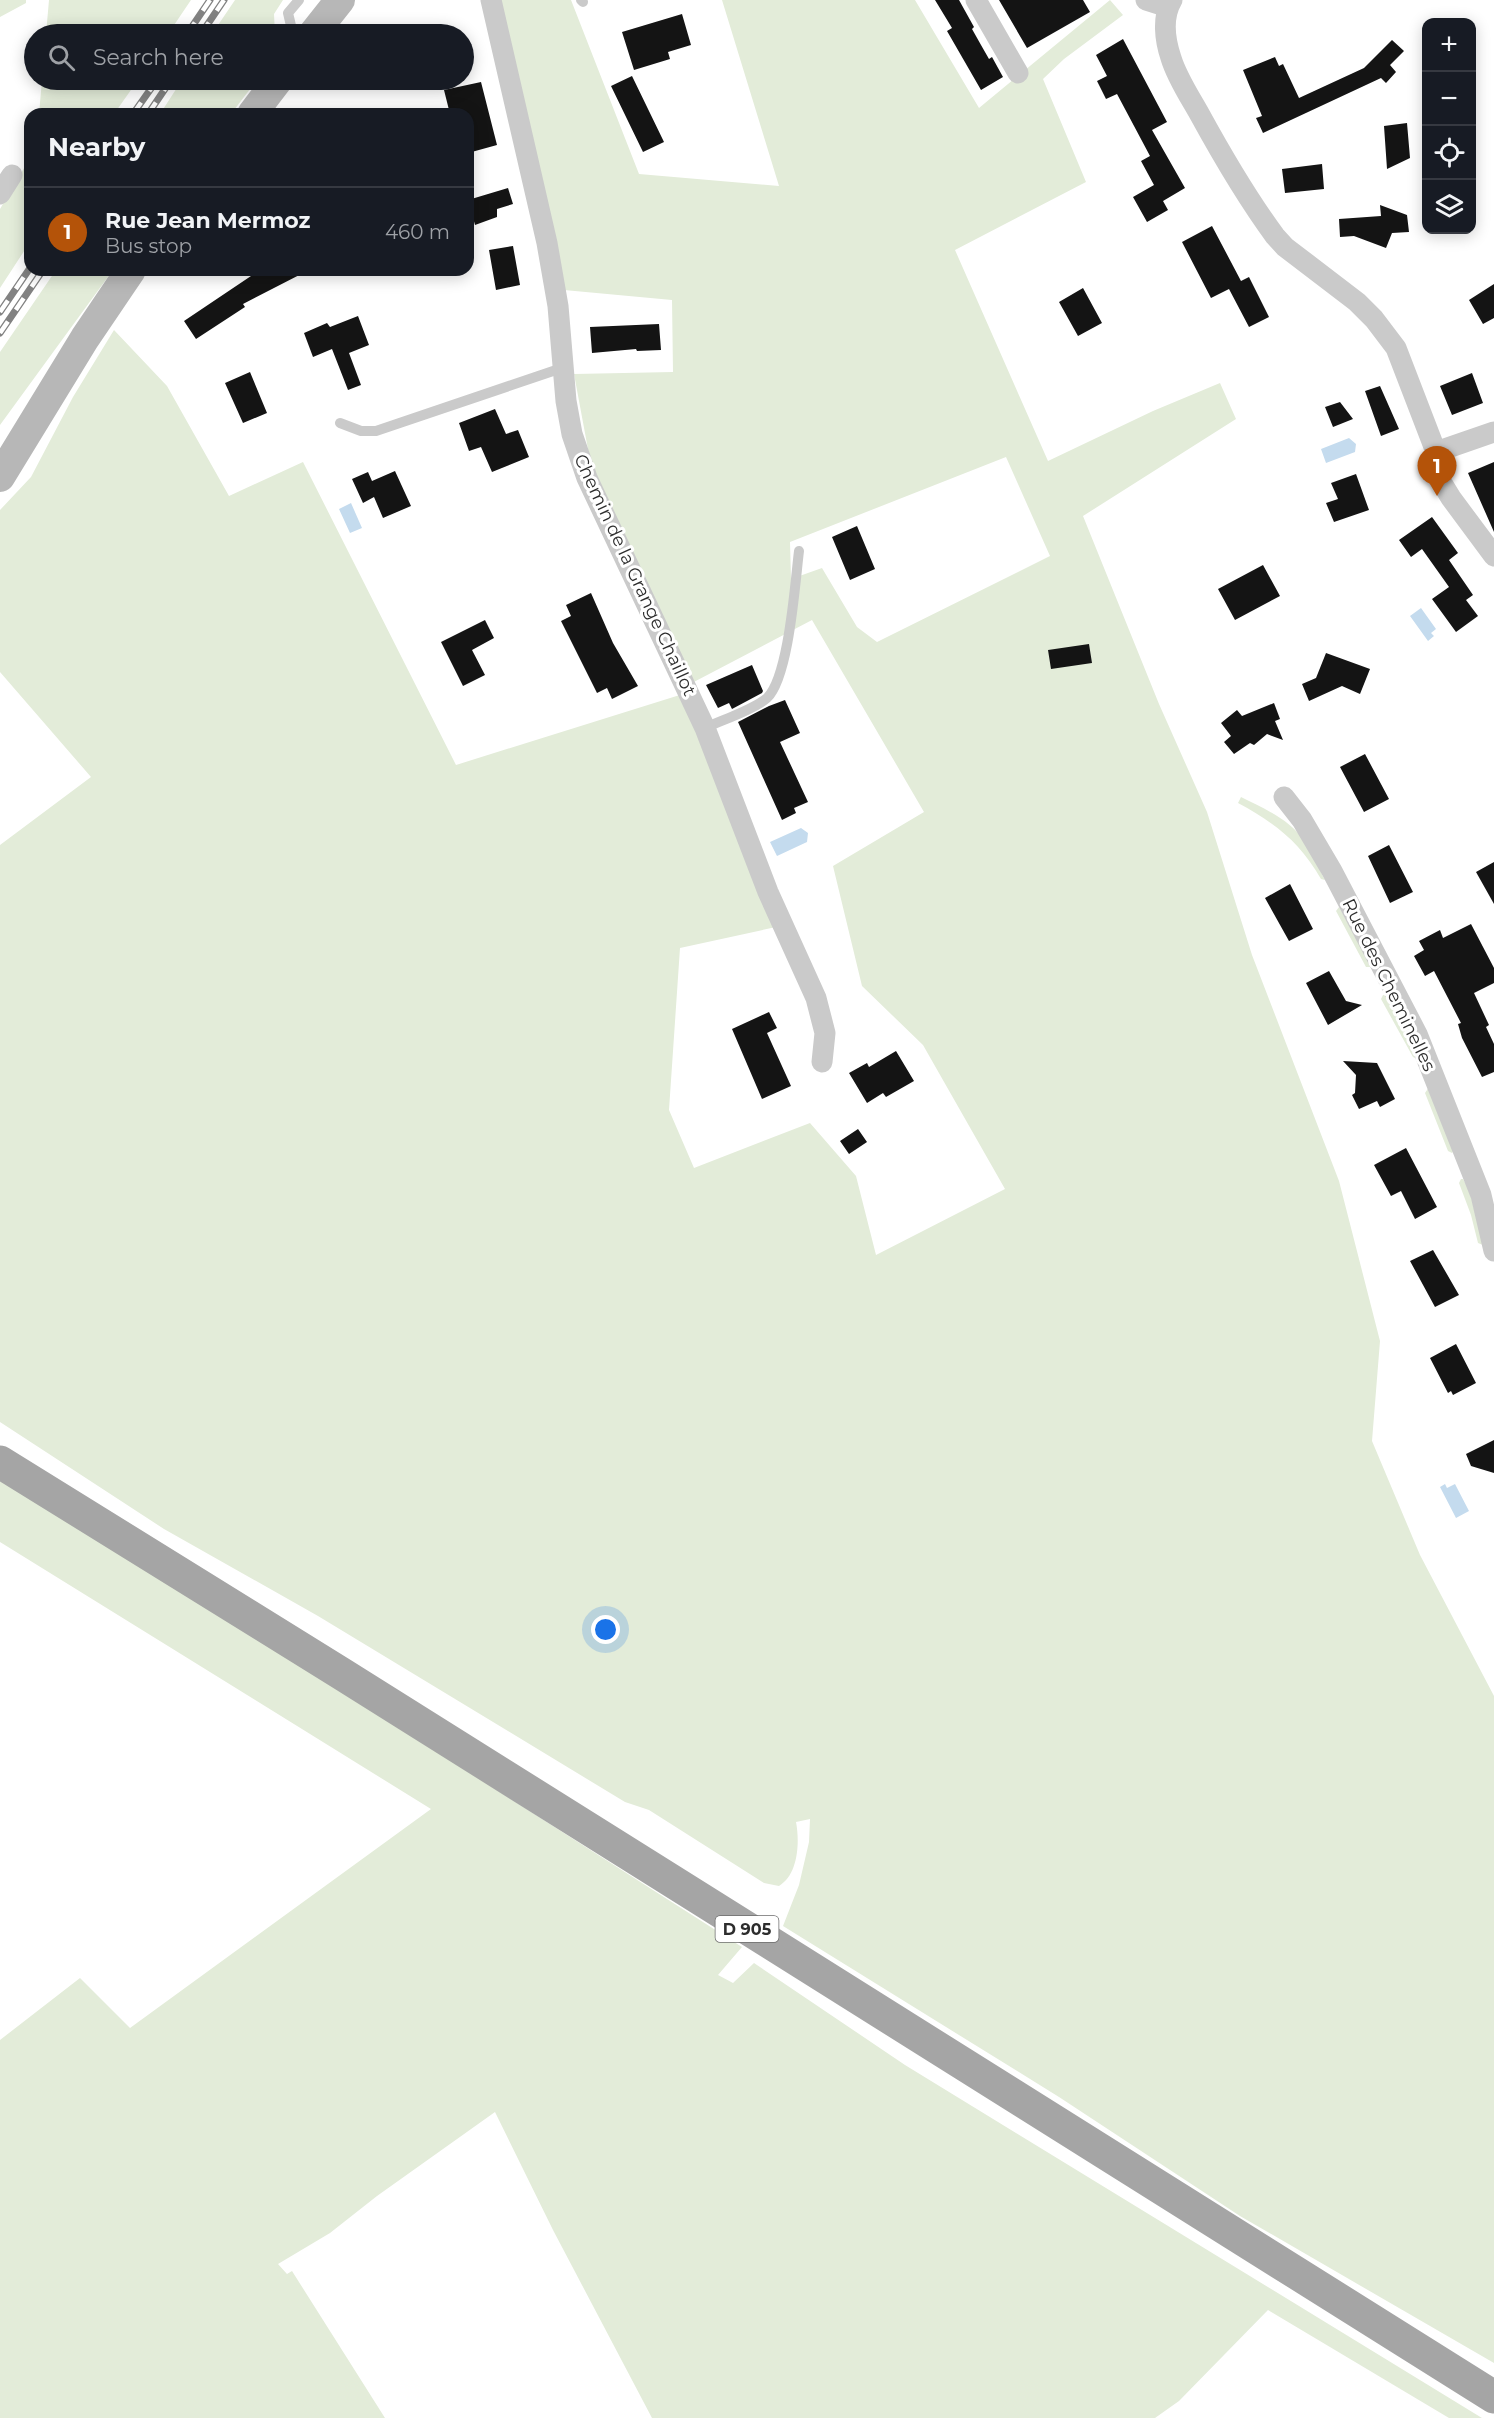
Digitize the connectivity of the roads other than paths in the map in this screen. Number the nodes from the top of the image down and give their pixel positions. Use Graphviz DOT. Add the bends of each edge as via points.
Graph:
graph roads {
  1 [pos="299,0"];
  2 [pos="340,0"];
  3 [pos="491,0"];
  4 [pos="976,0"];
  5 [pos="1146,0"];
  6 [pos="1170,3"];
  7 [pos="290,24"];
  8 [pos="321,24"];
  9 [pos="1018,72"];
  10 [pos="270,90"];
  11 [pos="257,108"];
  12 [pos="12,175"];
  13 [pos="0,195"];
  14 [pos="127,276"];
  15 [pos="562,368"];
  16 [pos="340,423"];
  17 [pos="1494,432"];
  18 [pos="1436,452"];
  19 [pos="0,477"];
  20 [pos="800,551"];
  21 [pos="1494,556"];
  22 [pos="705,728"];
  23 [pos="1284,797"];
  24 [pos="822,1062"];
  25 [pos="1494,1251"];
  26 [pos="0,1462"];
  27 [pos="1494,2397"];
  1 -- 7 [label="lane" via="288,13"];
  2 -- 8 [label="main road"];
  3 -- 15 [label="street, Chemin de la Grange Chaillot" via="547,243 558,306"];
  4 -- 9 [label="street"];
  5 -- 6 [label="street"];
  6 -- 18 [label="street" via="1165,24 1170,57 1225,161 1285,247 1358,302 1385,333 1404,365"];
  10 -- 11 [label="main road"];
  12 -- 13 [label="street"];
  14 -- 19 [label="main road"];
  15 -- 16 [label="lane" via="376,431 361,431"];
  15 -- 22 [label="street, Chemin de la Grange Chaillot" via="572,434 587,478"];
  17 -- 18 [label="street"];
  18 -- 21 [label="street" via="1440,480"];
  20 -- 22 [label="lane" via="790,624 772,692 764,700"];
  22 -- 24 [label="street, Chemin de la Grange Chaillot" via="768,892 816,998 825,1033"];
  23 -- 25 [label="street, Rue des Cheminelles" via="1319,848 1418,1034 1481,1196"];
  26 -- 27 [label="main road, D 905"];
}
